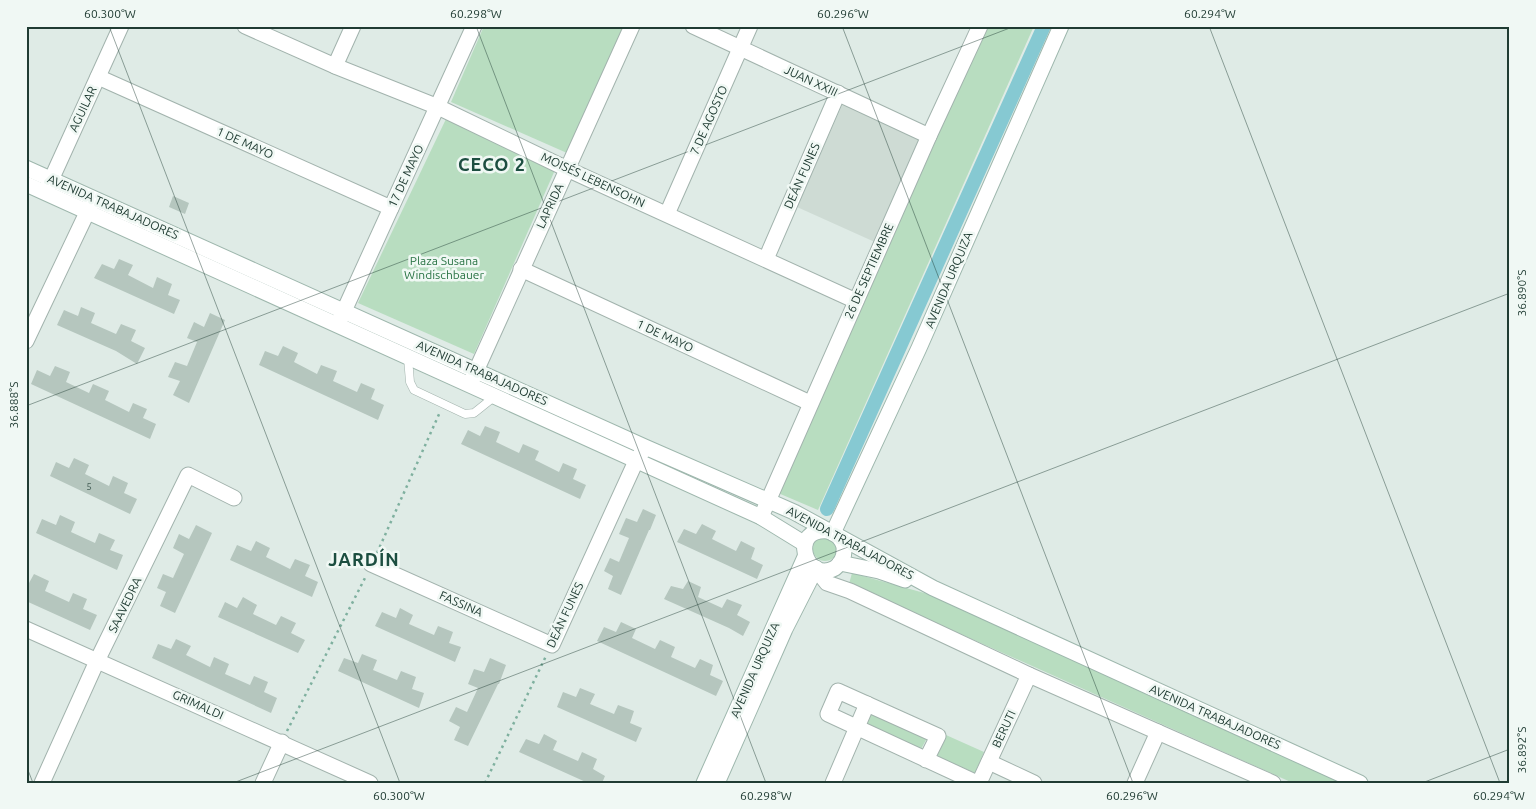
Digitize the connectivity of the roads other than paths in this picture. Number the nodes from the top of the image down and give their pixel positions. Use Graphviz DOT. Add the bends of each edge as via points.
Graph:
graph roads {
  1 [pos="121,26"];
  2 [pos="245,26"];
  3 [pos="353,26"];
  4 [pos="474,26"];
  5 [pos="632,26"];
  6 [pos="693,26"];
  7 [pos="750,26"];
  8 [pos="980,26"];
  9 [pos="1061,26"];
  10 [pos="741,48"];
  11 [pos="335,66"];
  12 [pos="98,77"];
  13 [pos="838,94"];
  14 [pos="438,107"];
  15 [pos="929,136"];
  16 [pos="26,168"];
  17 [pos="567,169"];
  18 [pos="26,184"];
  19 [pos="48,186"];
  20 [pos="90,205"];
  21 [pos="392,208"];
  22 [pos="667,214"];
  23 [pos="766,259"];
  24 [pos="521,269"];
  25 [pos="856,301"];
  26 [pos="344,311"];
  27 [pos="337,325"];
  28 [pos="26,341"];
  29 [pos="408,358"];
  30 [pos="476,371"];
  31 [pos="470,386"];
  32 [pos="494,397"];
  33 [pos="810,403"];
  34 [pos="645,447"];
  35 [pos="636,461"];
  36 [pos="234,498"];
  37 [pos="767,500"];
  38 [pos="761,517"];
  39 [pos="833,532"];
  40 [pos="811,559"];
  41 [pos="371,564"];
  42 [pos="839,564"];
  43 [pos="933,588"];
  44 [pos="850,591"];
  45 [pos="26,629"];
  46 [pos="552,645"];
  47 [pos="98,661"];
  48 [pos="1029,675"];
  49 [pos="867,704"];
  50 [pos="857,728"];
  51 [pos="1158,732"];
  52 [pos="282,742"];
  53 [pos="926,760"];
  54 [pos="989,762"];
  55 [pos="42,783"];
  56 [pos="263,783"];
  57 [pos="370,783"];
  58 [pos="704,783"];
  59 [pos="718,783"];
  60 [pos="832,783"];
  61 [pos="978,783"];
  62 [pos="1034,783"];
  63 [pos="1135,783"];
  64 [pos="1273,783"];
  65 [pos="1360,783"];
  1 -- 12 [label="street, AGUILAR"];
  2 -- 11 [label="street, MOISÉS LEBENSOHN"];
  3 -- 11 [label="street"];
  4 -- 14 [label="street, 17 DE MAYO"];
  5 -- 17 [label="street, LAPRIDA"];
  6 -- 10 [label="street, JUAN XXIII"];
  7 -- 10 [label="street, 7 DE AGOSTO"];
  8 -- 15 [label="street, 26 DE SEPTIEMBRE"];
  9 -- 39 [label="street, AVENIDA URQUIZA" via="919,348"];
  10 -- 13 [label="street, JUAN XXIII"];
  10 -- 22 [label="street, 7 DE AGOSTO"];
  11 -- 14 [label="street, MOISÉS LEBENSOHN"];
  12 -- 19 [label="street, AGUILAR"];
  12 -- 21 [label="street, 1 DE MAYO"];
  13 -- 15 [label="street, JUAN XXIII"];
  13 -- 23 [label="street, DEÁN FUNES"];
  14 -- 17 [label="street, MOISÉS LEBENSOHN"];
  14 -- 21 [label="street, 17 DE MAYO"];
  15 -- 25 [label="street, 26 DE SEPTIEMBRE"];
  16 -- 19 [label="street, AVENIDA TRABAJADORES"];
  17 -- 22 [label="street, MOISÉS LEBENSOHN"];
  17 -- 24 [label="street, LAPRIDA"];
  18 -- 19 [label="street, AVENIDA TRABAJADORES"];
  19 -- 20 [label="street, AVENIDA TRABAJADORES"];
  20 -- 26 [label="street, AVENIDA TRABAJADORES"];
  20 -- 27 [label="street, AVENIDA TRABAJADORES"];
  20 -- 28 [label="street"];
  21 -- 26 [label="street, 17 DE MAYO"];
  22 -- 23 [label="street, MOISÉS LEBENSOHN"];
  23 -- 25 [label="street, MOISÉS LEBENSOHN"];
  24 -- 30 [label="street, LAPRIDA"];
  24 -- 33 [label="street, 1 DE MAYO"];
  25 -- 33 [label="street, 26 DE SEPTIEMBRE"];
  26 -- 27 [label="street, 17 DE MAYO"];
  26 -- 30 [label="street, AVENIDA TRABAJADORES"];
  27 -- 29 [label="street, AVENIDA TRABAJADORES"];
  29 -- 31 [label="street, AVENIDA TRABAJADORES"];
  29 -- 32 [label="lane" via="414,390 464,414 474,413"];
  30 -- 31 [label="street, LAPRIDA"];
  30 -- 34 [label="street, AVENIDA TRABAJADORES"];
  31 -- 32 [label="street, AVENIDA TRABAJADORES"];
  32 -- 35 [label="street, AVENIDA TRABAJADORES"];
  33 -- 37 [label="street, 26 DE SEPTIEMBRE"];
  34 -- 35 [label="street, DEÁN FUNES"];
  34 -- 37 [label="street, AVENIDA TRABAJADORES"];
  35 -- 38 [label="street, AVENIDA TRABAJADORES"];
  35 -- 46 [label="street, DEÁN FUNES"];
  36 -- 47 [label="street, SAAVEDRA" via="188,475"];
  37 -- 38 [label="street, 26 DE SEPTIEMBRE"];
  37 -- 39 [label="street, AVENIDA TRABAJADORES"];
  38 -- 40 [label="street, AVENIDA TRABAJADORES"];
  39 -- 40 [label="street" via="823,530 812,534"];
  39 -- 42 [label="street" via="841,539 844,551"];
  39 -- 43 [label="street, AVENIDA TRABAJADORES"];
  40 -- 42 [label="street" via="828,570"];
  40 -- 44 [label="street, AVENIDA TRABAJADORES" via="827,583"];
  40 -- 58 [label="street, AVENIDA URQUIZA"];
  40 -- 59 [label="street, AVENIDA URQUIZA" via="785,629"];
  41 -- 46 [label="street, FASSINA"];
  42 -- 43 [label="street, AVENIDA TRABAJADORES" via="878,571"];
  42 -- 44 [label="street, AVENIDA TRABAJADORES" via="839,578"];
  43 -- 65 [label="street, AVENIDA TRABAJADORES"];
  44 -- 48 [label="street, AVENIDA TRABAJADORES"];
  45 -- 47 [label="street, GRIMALDI"];
  47 -- 52 [label="street, GRIMALDI"];
  47 -- 55 [label="street, SAAVEDRA"];
  48 -- 51 [label="street, AVENIDA TRABAJADORES"];
  48 -- 54 [label="street, BERUTI"];
  49 -- 50 [label="street"];
  49 -- 50 [label="street" via="838,690 828,714"];
  49 -- 53 [label="street" via="938,736"];
  50 -- 53 [label="street"];
  50 -- 60 [label="street"];
  51 -- 63 [label="street"];
  51 -- 64 [label="street, AVENIDA TRABAJADORES"];
  52 -- 56 [label="street"];
  52 -- 57 [label="street, GRIMALDI"];
  53 -- 61 [label="street"];
  54 -- 61 [label="street, BERUTI"];
  54 -- 62 [label="street"];
}
